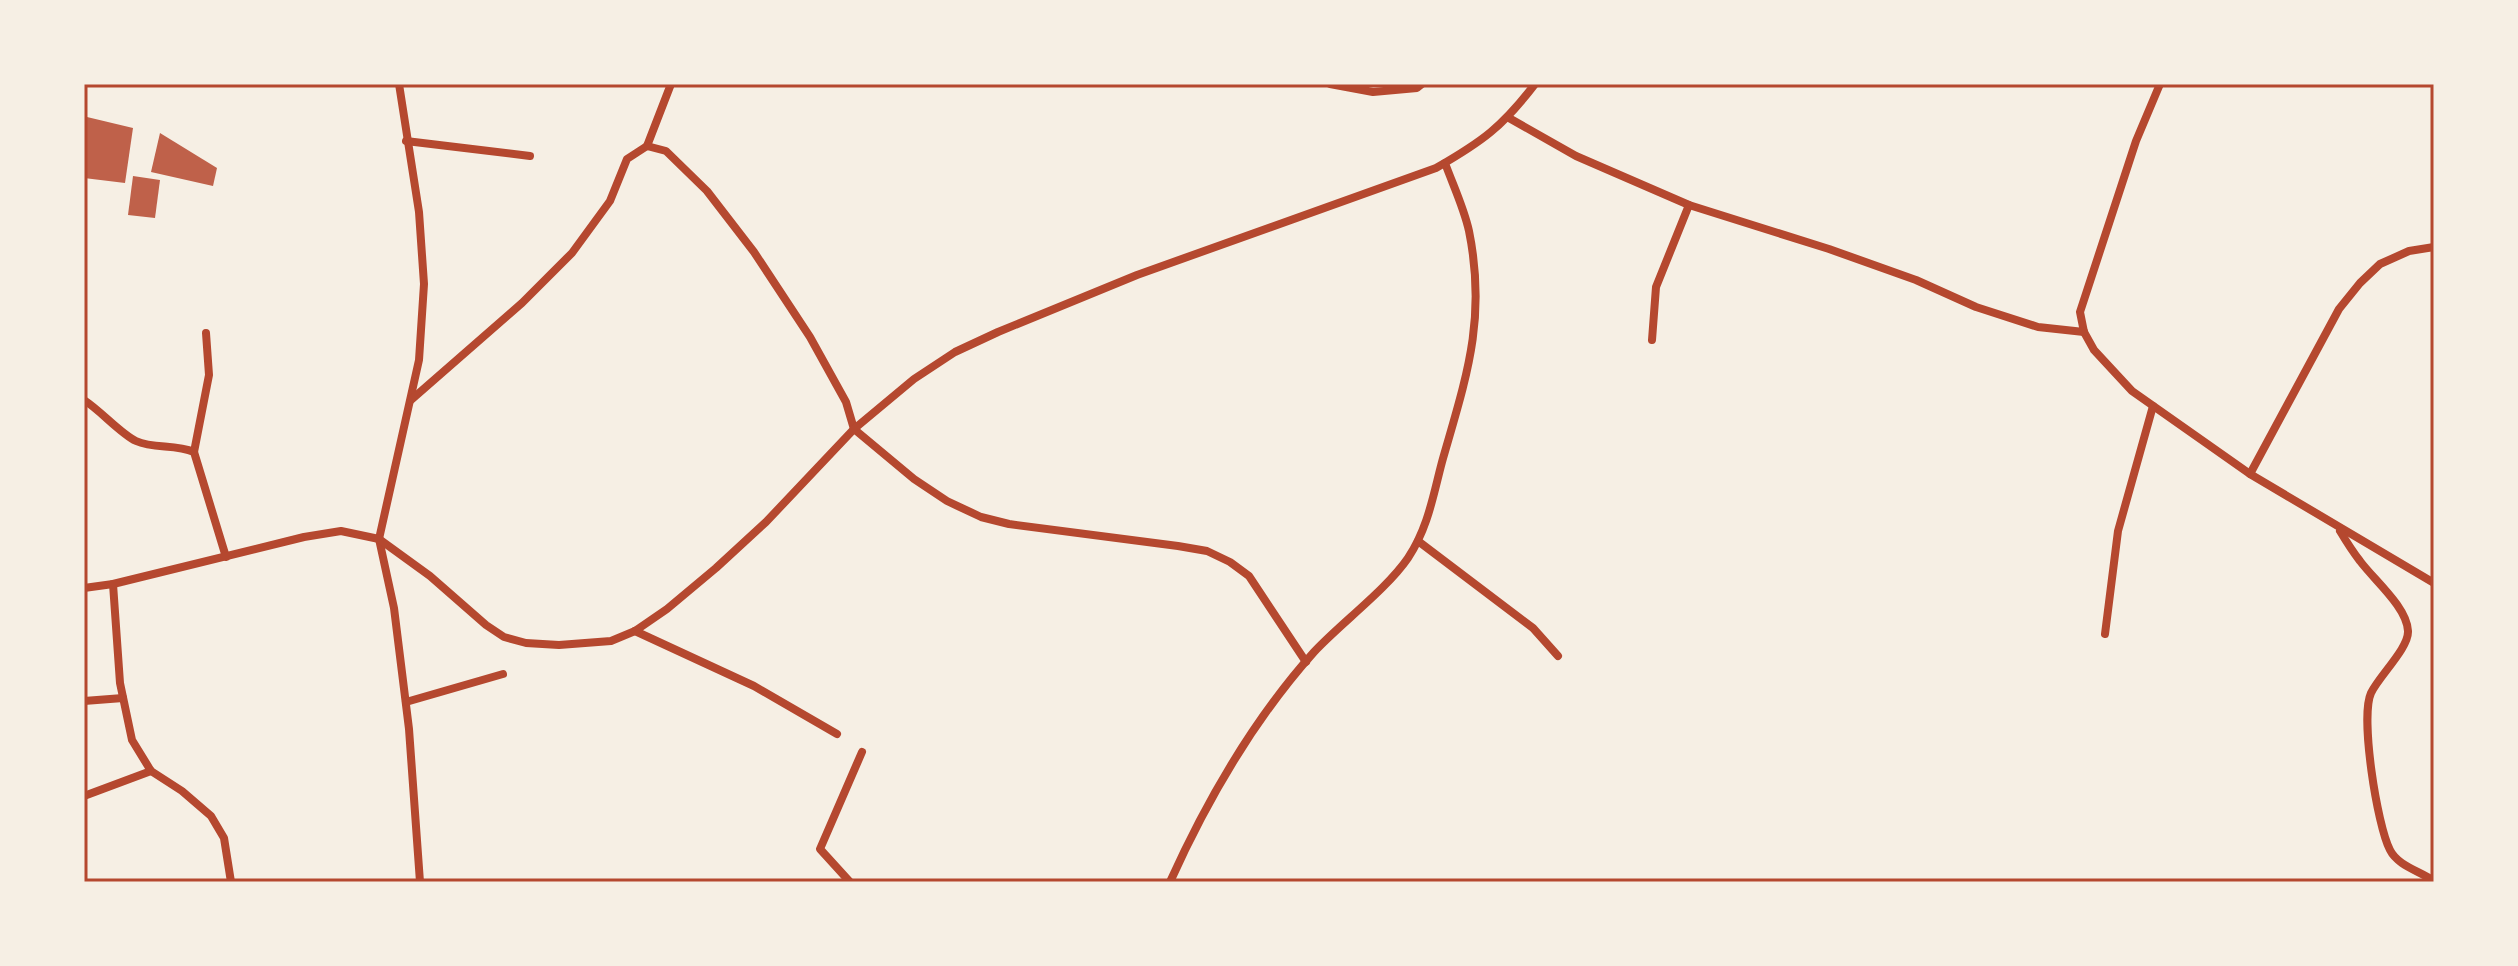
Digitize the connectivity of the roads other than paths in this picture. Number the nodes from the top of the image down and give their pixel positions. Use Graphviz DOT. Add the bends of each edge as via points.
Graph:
graph roads {
  1 [pos="399,84"];
  2 [pos="671,84"];
  3 [pos="1330,84"];
  4 [pos="1422,84"];
  5 [pos="1535,84"];
  6 [pos="2160,84"];
  7 [pos="1509,118"];
  8 [pos="406,141"];
  9 [pos="647,146"];
  10 [pos="530,156"];
  11 [pos="1445,163"];
  12 [pos="1689,205"];
  13 [pos="2434,247"];
  14 [pos="2084,332"];
  15 [pos="206,333"];
  16 [pos="1652,340"];
  17 [pos="84,400"];
  18 [pos="411,400"];
  19 [pos="2153,406"];
  20 [pos="854,429"];
  21 [pos="194,452"];
  22 [pos="2250,474"];
  23 [pos="2337,527"];
  24 [pos="379,539"];
  25 [pos="1418,541"];
  26 [pos="226,557"];
  27 [pos="2434,583"];
  28 [pos="113,584"];
  29 [pos="84,588"];
  30 [pos="635,631"];
  31 [pos="2105,634"];
  32 [pos="1558,656"];
  33 [pos="1306,662"];
  34 [pos="503,674"];
  35 [pos="123,698"];
  36 [pos="84,701"];
  37 [pos="406,702"];
  38 [pos="837,734"];
  39 [pos="862,752"];
  40 [pos="151,771"];
  41 [pos="84,796"];
  42 [pos="2434,881"];
  43 [pos="231,882"];
  44 [pos="420,882"];
  45 [pos="850,882"];
  46 [pos="1170,882"];
  1 -- 8 [label="street"];
  2 -- 9 [label="street"];
  3 -- 4 [label="street" via="1373,92"];
  5 -- 7 [label="street"];
  6 -- 14 [label="street" via="2080,312"];
  7 -- 11 [label="street"];
  7 -- 12 [label="street" via="1588,162"];
  8 -- 10 [label="street"];
  8 -- 18 [label="street" via="419,212 424,284"];
  9 -- 18 [label="street" via="627,159 610,201 572,253"];
  9 -- 20 [label="street" via="666,151 697,181 754,252 810,337 846,402"];
  11 -- 20 [label="street" via="1137,275 998,332 914,379"];
  11 -- 25 [label="street" via="1468,228 1477,288 1473,348"];
  12 -- 14 [label="street" via="1844,254 2038,327"];
  12 -- 16 [label="street" via="1656,287"];
  13 -- 22 [label="street" via="2380,264 2360,283 2339,309"];
  14 -- 19 [label="street" via="2132,391"];
  15 -- 21 [label="street" via="209,375"];
  17 -- 21 [label="street" via="133,440"];
  18 -- 24 [label="street"];
  19 -- 22 [label="street"];
  19 -- 31 [label="street" via="2118,531"];
  20 -- 30 [label="street" via="766,522"];
  20 -- 33 [label="street" via="914,479 981,517 1207,551 1230,562 1249,576"];
  21 -- 26 [label="street"];
  22 -- 23 [label="street"];
  23 -- 27 [label="street"];
  23 -- 42 [label="street" via="2408,628 2408,640 2370,695 2369,750 2390,850 2397,860"];
  24 -- 26 [label="street" via="341,531"];
  24 -- 30 [label="street" via="504,637 587,645"];
  24 -- 37 [label="street"];
  25 -- 32 [label="street" via="1533,628"];
  25 -- 33 [label="street" via="1405,562"];
  26 -- 28 [label="street"];
  28 -- 29 [label="street"];
  28 -- 35 [label="street"];
  30 -- 38 [label="street" via="754,686"];
  33 -- 46 [label="street" via="1224,779"];
  34 -- 37 [label="street"];
  35 -- 36 [label="street"];
  35 -- 40 [label="street" via="132,740"];
  37 -- 44 [label="street"];
  39 -- 45 [label="street" via="820,849"];
  40 -- 41 [label="street"];
  40 -- 43 [label="street" via="211,816 224,838"];
}
